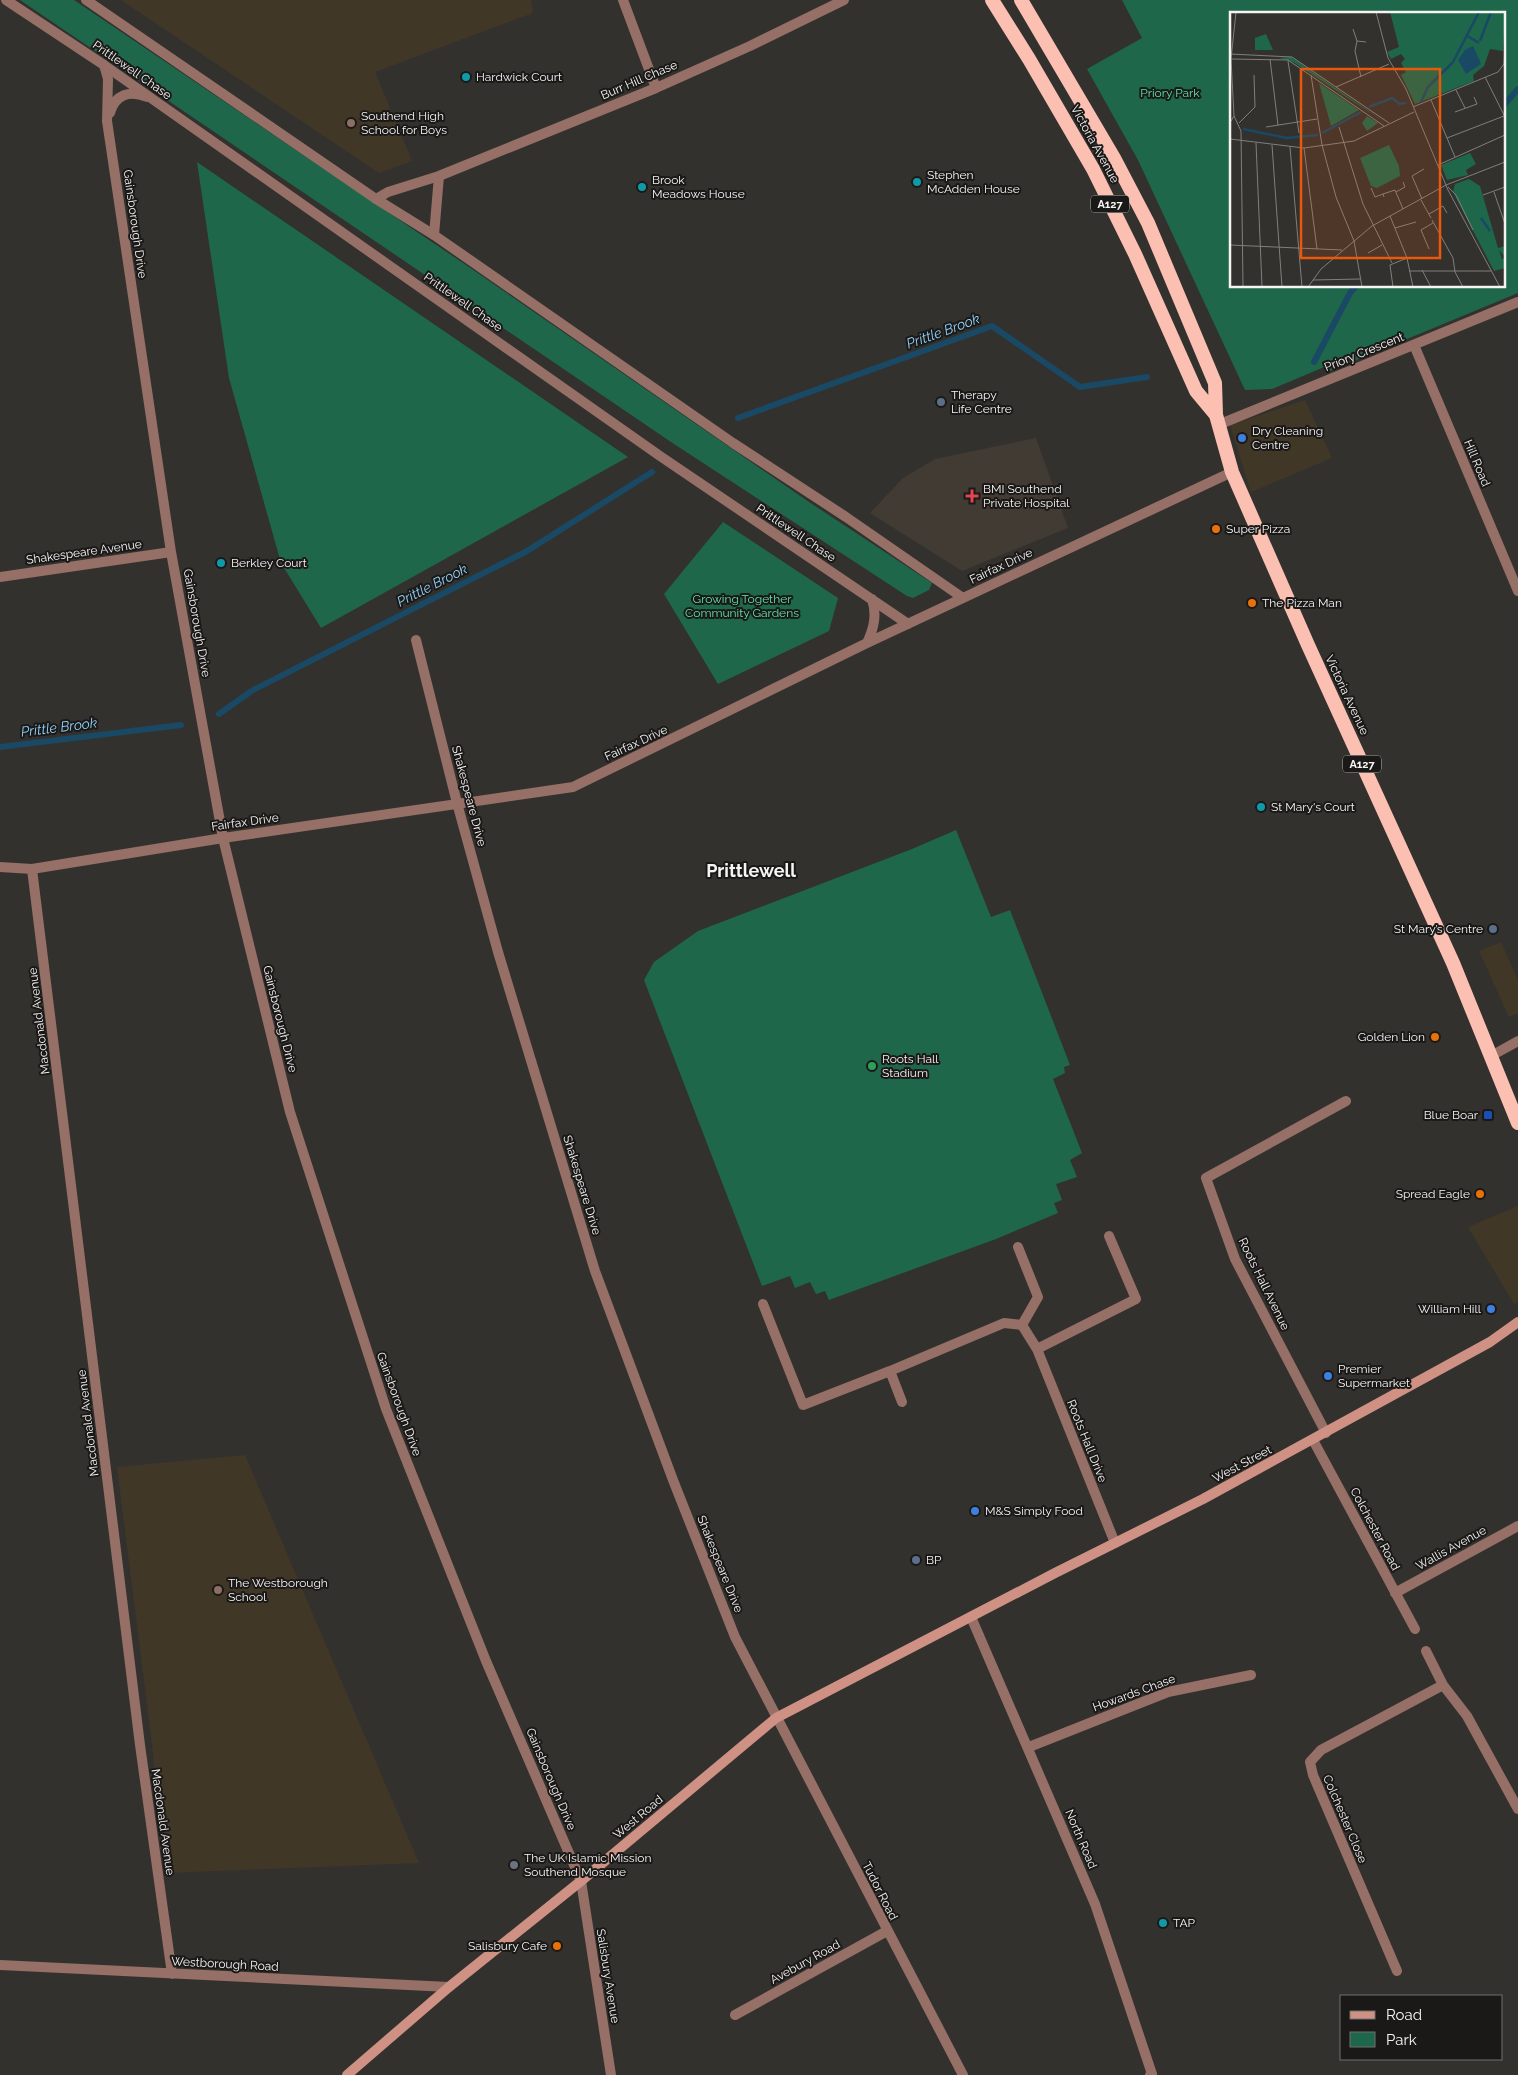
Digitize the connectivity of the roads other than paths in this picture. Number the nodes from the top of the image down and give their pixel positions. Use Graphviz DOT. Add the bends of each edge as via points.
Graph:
graph roads {
  1 [pos="6,0"];
  2 [pos="86,0"];
  3 [pos="623,0"];
  4 [pos="844,0"];
  5 [pos="992,0"];
  6 [pos="1021,0"];
  7 [pos="104,65"];
  8 [pos="656,88"];
  9 [pos="152,99"];
  10 [pos="107,121"];
  11 [pos="439,176"];
  12 [pos="376,199"];
  13 [pos="434,235"];
  14 [pos="1518,302"];
  15 [pos="1414,345"];
  16 [pos="1217,420"];
  17 [pos="1232,472"];
  18 [pos="171,552"];
  19 [pos="0,577"];
  20 [pos="1518,591"];
  21 [pos="963,598"];
  22 [pos="872,599"];
  23 [pos="908,624"];
  24 [pos="416,640"];
  25 [pos="866,643"];
  26 [pos="457,803"];
  27 [pos="223,838"];
  28 [pos="0,867"];
  29 [pos="32,869"];
  30 [pos="1518,1041"];
  31 [pos="1491,1056"];
  32 [pos="1346,1101"];
  33 [pos="1518,1123"];
  34 [pos="1109,1236"];
  35 [pos="1018,1247"];
  36 [pos="764,1304"];
  37 [pos="1518,1322"];
  38 [pos="1022,1325"];
  39 [pos="1036,1349"];
  40 [pos="890,1371"];
  41 [pos="902,1402"];
  42 [pos="1326,1433"];
  43 [pos="1313,1440"];
  44 [pos="1518,1526"];
  45 [pos="1115,1543"];
  46 [pos="1395,1593"];
  47 [pos="971,1617"];
  48 [pos="1414,1629"];
  49 [pos="1426,1651"];
  50 [pos="1251,1674"];
  51 [pos="1443,1685"];
  52 [pos="776,1718"];
  53 [pos="1029,1747"];
  54 [pos="1518,1809"];
  55 [pos="581,1881"];
  56 [pos="887,1931"];
  57 [pos="0,1965"];
  58 [pos="1398,1971"];
  59 [pos="172,1974"];
  60 [pos="449,1987"];
  61 [pos="735,2015"];
  62 [pos="347,2075"];
  63 [pos="611,2075"];
  64 [pos="963,2075"];
  65 [pos="1151,2075"];
  1 -- 7 [label="street, Prittlewell Chase"];
  2 -- 12 [label="street"];
  3 -- 8 [label="street"];
  4 -- 8 [label="street, Burr Hill Chase"];
  5 -- 16 [label="highway, Victoria Avenue / A127" via="1093,169 1196,391"];
  6 -- 16 [label="highway, Victoria Avenue / A127" via="1114,158 1148,223 1215,383"];
  7 -- 9 [label="street, Prittlewell Chase"];
  7 -- 10 [label="street, Gainsborough Drive" via="108,79"];
  8 -- 11 [label="street, Burr Hill Chase"];
  9 -- 10 [label="street" via="139,94 117,98"];
  9 -- 22 [label="street, Prittlewell Chase" via="660,456"];
  10 -- 18 [label="street, Gainsborough Drive"];
  11 -- 12 [label="street, Burr Hill Chase"];
  11 -- 13 [label="street"];
  12 -- 13 [label="street"];
  13 -- 21 [label="street"];
  14 -- 15 [label="street, Priory Crescent"];
  15 -- 16 [label="street, Priory Crescent"];
  15 -- 20 [label="street, Hill Road"];
  16 -- 17 [label="highway, Victoria Avenue / A127"];
  17 -- 21 [label="street, Fairfax Drive"];
  17 -- 31 [label="highway, Victoria Avenue / A127" via="1438,930"];
  18 -- 19 [label="street, Shakespeare Avenue"];
  18 -- 27 [label="street, Gainsborough Drive"];
  21 -- 23 [label="street, Fairfax Drive"];
  22 -- 23 [label="street, Prittlewell Chase"];
  22 -- 25 [label="street" via="876,616"];
  23 -- 25 [label="street, Fairfax Drive"];
  24 -- 26 [label="street, Shakespeare Drive"];
  25 -- 26 [label="street, Fairfax Drive" via="573,786"];
  26 -- 27 [label="street, Fairfax Drive"];
  26 -- 52 [label="street, Shakespeare Drive" via="498,952 595,1271 735,1637"];
  27 -- 29 [label="street, Fairfax Drive"];
  27 -- 55 [label="street, Gainsborough Drive" via="290,1112 386,1409 486,1661"];
  28 -- 29 [label="street, Fairfax Drive"];
  29 -- 59 [label="street, Macdonald Avenue" via="138,1735"];
  30 -- 31 [label="street"];
  31 -- 33 [label="highway, Victoria Avenue / A127"];
  32 -- 42 [label="street, Roots Hall Avenue" via="1206,1178 1235,1259"];
  34 -- 39 [label="street" via="1136,1299"];
  35 -- 38 [label="street" via="1038,1298"];
  36 -- 40 [label="street" via="803,1405"];
  37 -- 42 [label="main road, West Street" via="1490,1342"];
  38 -- 39 [label="street, Roots Hall Drive"];
  38 -- 40 [label="street" via="1004,1323"];
  39 -- 45 [label="street, Roots Hall Drive"];
  40 -- 41 [label="street"];
  42 -- 43 [label="main road, West Street"];
  43 -- 45 [label="main road, West Street"];
  43 -- 46 [label="street, Colchester Road"];
  44 -- 46 [label="street, Wallis Avenue"];
  45 -- 47 [label="main road, West Street"];
  46 -- 48 [label="street, Colchester Road"];
  47 -- 52 [label="main road, West Road"];
  47 -- 53 [label="street, North Road"];
  49 -- 51 [label="street"];
  50 -- 53 [label="street, Howards Chase" via="1168,1692"];
  51 -- 54 [label="street" via="1467,1716"];
  51 -- 58 [label="street, Colchester Close" via="1321,1750 1310,1762"];
  52 -- 55 [label="main road, West Road"];
  52 -- 56 [label="street, Tudor Road"];
  53 -- 65 [label="street, North Road" via="1095,1904"];
  55 -- 60 [label="main road, West Road"];
  55 -- 63 [label="street, Salisbury Avenue"];
  56 -- 61 [label="street, Avebury Road"];
  56 -- 64 [label="street, Tudor Road"];
  57 -- 59 [label="street, Westborough Road"];
  59 -- 60 [label="street, Westborough Road"];
  60 -- 62 [label="main road, West Road"];
}
